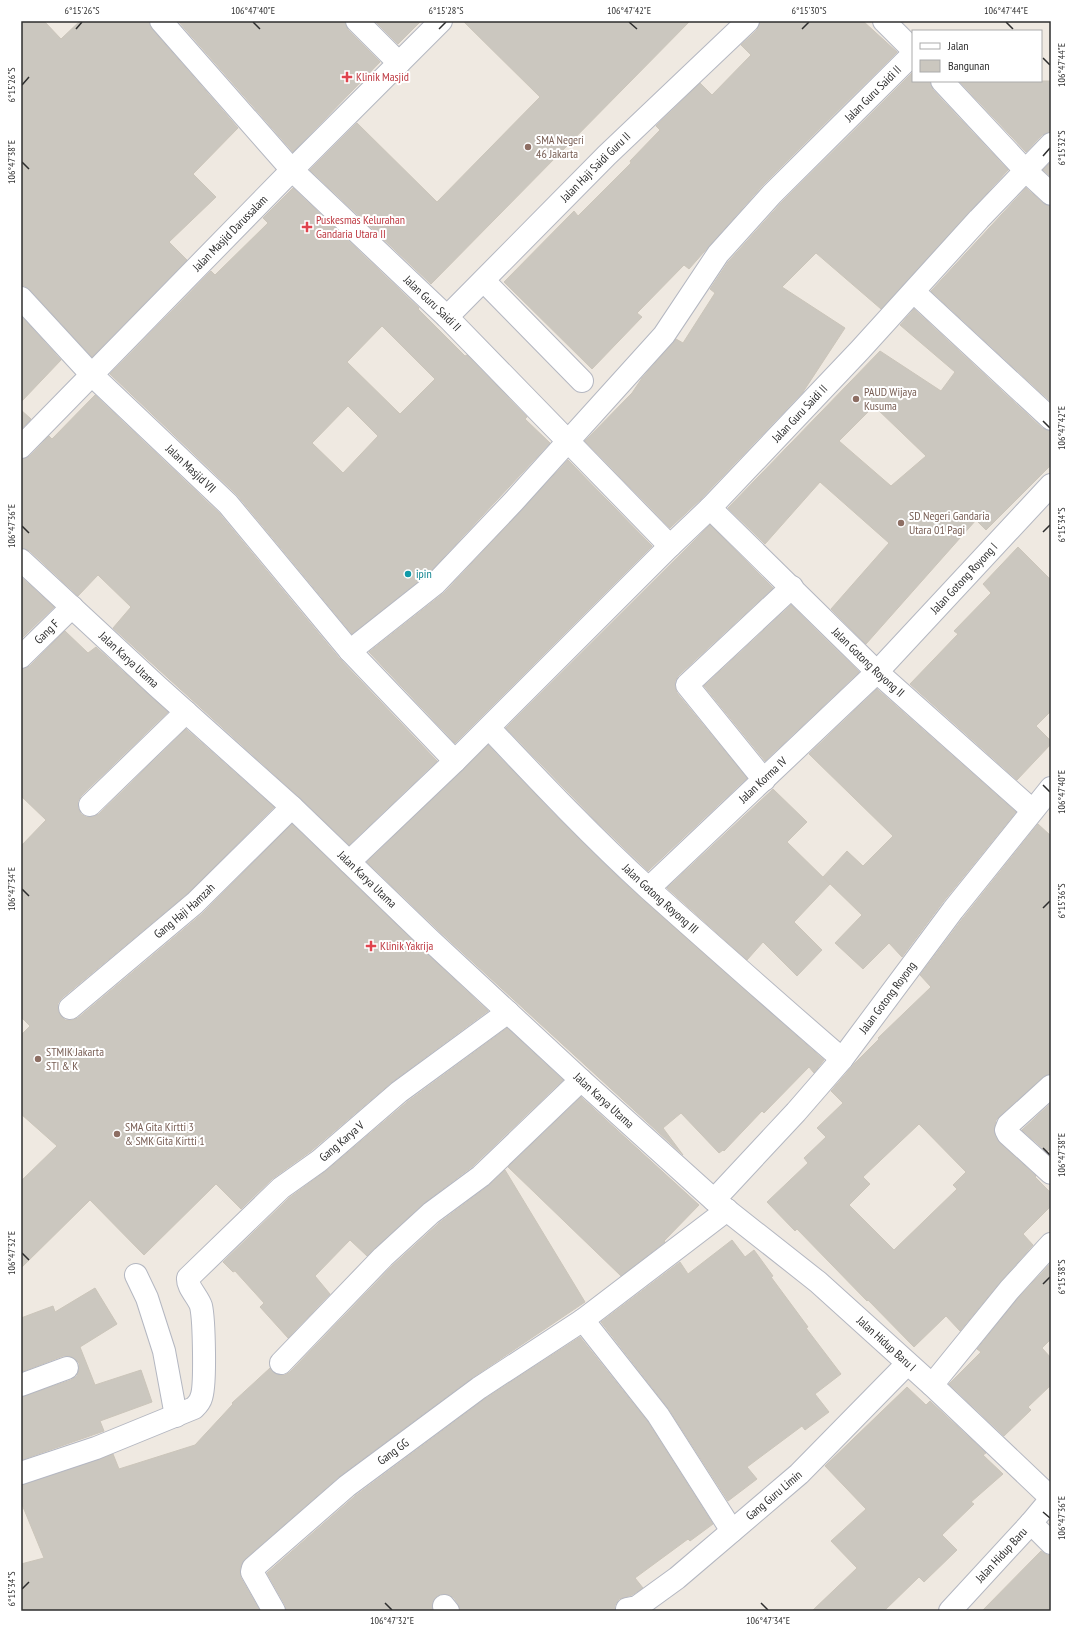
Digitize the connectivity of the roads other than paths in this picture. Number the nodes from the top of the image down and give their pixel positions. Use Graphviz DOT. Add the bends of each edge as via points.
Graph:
graph roads {
  1 [pos="161,21"];
  2 [pos="357,21"];
  3 [pos="441,21"];
  4 [pos="748,21"];
  5 [pos="884,21"];
  6 [pos="912,49"];
  7 [pos="912,55"];
  8 [pos="399,63"];
  9 [pos="943,82"];
  10 [pos="1051,144"];
  11 [pos="292,170"];
  12 [pos="1025,170"];
  13 [pos="1051,194"];
  14 [pos="484,280"];
  15 [pos="914,292"];
  16 [pos="21,298"];
  17 [pos="447,317"];
  18 [pos="92,375"];
  19 [pos="582,381"];
  20 [pos="1051,419"];
  21 [pos="568,442"];
  22 [pos="21,447"];
  23 [pos="1051,485"];
  24 [pos="710,508"];
  25 [pos="670,546"];
  26 [pos="21,560"];
  27 [pos="792,587"];
  28 [pos="72,607"];
  29 [pos="350,650"];
  30 [pos="21,657"];
  31 [pos="878,672"];
  32 [pos="186,712"];
  33 [pos="489,728"];
  34 [pos="456,761"];
  35 [pos="764,780"];
  36 [pos="1051,788"];
  37 [pos="90,805"];
  38 [pos="292,807"];
  39 [pos="1032,810"];
  40 [pos="349,862"];
  41 [pos="649,888"];
  42 [pos="70,1008"];
  43 [pos="508,1012"];
  44 [pos="842,1059"];
  45 [pos="581,1080"];
  46 [pos="1051,1086"];
  47 [pos="1051,1173"];
  48 [pos="720,1205"];
  49 [pos="1051,1244"];
  50 [pos="136,1275"];
  51 [pos="584,1320"];
  52 [pos="281,1363"];
  53 [pos="907,1364"];
  54 [pos="67,1368"];
  55 [pos="21,1385"];
  56 [pos="932,1385"];
  57 [pos="176,1416"];
  58 [pos="21,1473"];
  59 [pos="1051,1498"];
  60 [pos="1031,1523"];
  61 [pos="732,1531"];
  62 [pos="1051,1542"];
  63 [pos="627,1609"];
  64 [pos="274,1611"];
  65 [pos="950,1611"];
  1 -- 11 [label="street, Jalan Guru Saidi II"];
  2 -- 8 [label="street"];
  3 -- 8 [label="street, Jalan Masjid Darussalam"];
  4 -- 14 [label="street, Jalan Haji Saidi Guru II" via="607,154"];
  5 -- 6 [label="street"];
  7 -- 21 [label="street, Jalan Guru Saidi II" via="772,194 718,254 664,335"];
  8 -- 11 [label="street, Jalan Masjid Darussalam"];
  9 -- 12 [label="street"];
  10 -- 12 [label="street, Jalan Guru Saidi II"];
  11 -- 17 [label="street, Jalan Guru Saidi II"];
  11 -- 18 [label="street, Jalan Masjid Darussalam"];
  12 -- 13 [label="street"];
  12 -- 15 [label="street, Jalan Guru Saidi II"];
  14 -- 17 [label="street, Jalan Haji Saidi Guru II"];
  14 -- 19 [label="street"];
  15 -- 20 [label="street"];
  15 -- 24 [label="street, Jalan Guru Saidi II"];
  16 -- 18 [label="street, Jalan Masjid VII"];
  17 -- 21 [label="street, Jalan Guru Saidi II"];
  18 -- 22 [label="street, Jalan Masjid Darussalam"];
  18 -- 29 [label="street, Jalan Masjid VII" via="228,504"];
  21 -- 25 [label="street, Jalan Guru Saidi II"];
  21 -- 29 [label="street" via="436,583"];
  23 -- 31 [label="street, Jalan Gotong Royong I"];
  24 -- 25 [label="street, Jalan Guru Saidi II"];
  24 -- 27 [label="street, Jalan Gotong Royong II"];
  25 -- 33 [label="street"];
  26 -- 28 [label="street, Jalan Karya Utama"];
  27 -- 31 [label="street, Jalan Gotong Royong II"];
  27 -- 35 [label="street" via="687,685"];
  28 -- 30 [label="street, Gang F"];
  28 -- 32 [label="street, Jalan Karya Utama"];
  29 -- 34 [label="street, Jalan Masjid VII"];
  31 -- 35 [label="street, Jalan Korma IV"];
  31 -- 39 [label="street, Jalan Gotong Royong II"];
  32 -- 37 [label="street"];
  32 -- 38 [label="street, Jalan Karya Utama"];
  33 -- 34 [label="street"];
  33 -- 41 [label="street, Jalan Gotong Royong III" via="557,800"];
  34 -- 40 [label="street"];
  35 -- 41 [label="street, Jalan Korma IV"];
  36 -- 39 [label="street, Jalan Gotong Royong"];
  38 -- 40 [label="street, Jalan Karya Utama"];
  38 -- 42 [label="street, Gang Haji Hamzah" via="195,903"];
  39 -- 44 [label="street, Jalan Gotong Royong" via="953,910"];
  40 -- 43 [label="street, Jalan Karya Utama"];
  41 -- 44 [label="street, Jalan Gotong Royong III"];
  43 -- 45 [label="street, Jalan Karya Utama"];
  43 -- 57 [label="street, Gang Karya V" via="399,1092 319,1161 282,1188 188,1278 198,1298 203,1323 202,1398 194,1408"];
  44 -- 48 [label="street, Jalan Gotong Royong"];
  45 -- 48 [label="street, Jalan Karya Utama"];
  45 -- 52 [label="street" via="481,1176 431,1213 384,1257"];
  46 -- 47 [label="street" via="1008,1125 1006,1130"];
  48 -- 51 [label="street, Jalan Gotong Royong"];
  48 -- 53 [label="street, Jalan Hidup Baru I" via="818,1282"];
  49 -- 56 [label="street" via="1010,1288"];
  50 -- 57 [label="street" via="147,1298 164,1351"];
  51 -- 61 [label="street" via="658,1415"];
  51 -- 64 [label="street, Gang GG" via="478,1388 360,1477 253,1568 252,1572"];
  53 -- 56 [label="street, Jalan Hidup Baru I"];
  53 -- 61 [label="street, Gang Guru Limin" via="799,1474"];
  54 -- 55 [label="street"];
  56 -- 59 [label="street, Jalan Hidup Baru I"];
  57 -- 58 [label="street" via="96,1448"];
  59 -- 60 [label="street, Jalan Hidup Baru"];
  60 -- 62 [label="street"];
  60 -- 65 [label="street, Jalan Hidup Baru"];
  61 -- 63 [label="street, Gang Guru Limin" via="657,1593 637,1607"];
}
